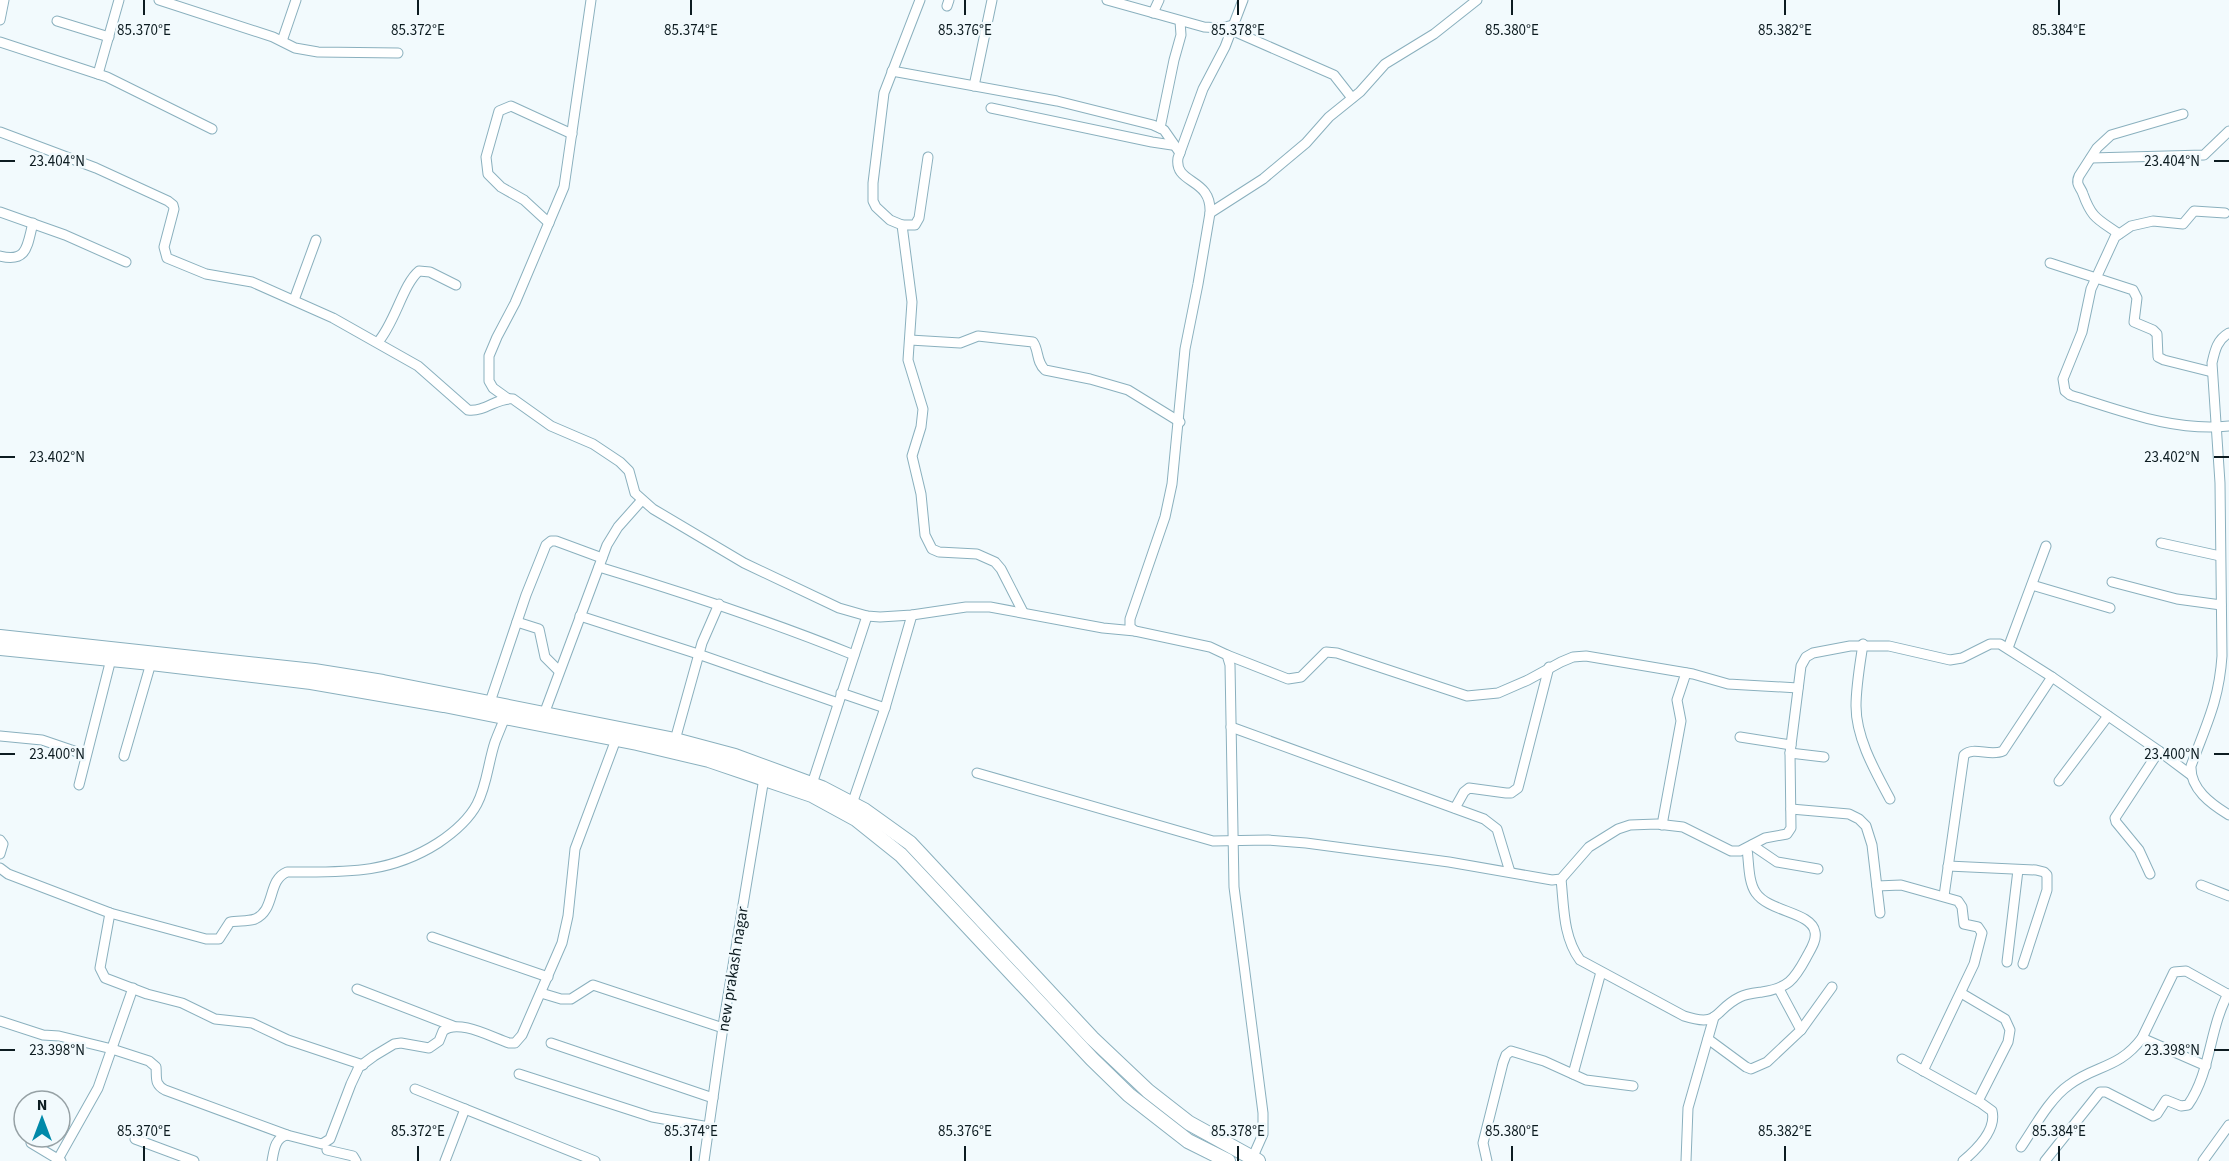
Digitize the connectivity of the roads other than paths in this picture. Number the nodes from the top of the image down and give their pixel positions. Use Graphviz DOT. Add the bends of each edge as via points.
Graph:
graph roads {
  1 [pos="4,0"];
  2 [pos="119,0"];
  3 [pos="159,0"];
  4 [pos="296,0"];
  5 [pos="591,0"];
  6 [pos="920,0"];
  7 [pos="992,0"];
  8 [pos="1107,0"];
  9 [pos="1159,0"];
  10 [pos="1243,0"];
  11 [pos="1477,0"];
  12 [pos="1153,13"];
  13 [pos="0,20"];
  14 [pos="57,21"];
  15 [pos="1180,21"];
  16 [pos="1232,28"];
  17 [pos="109,37"];
  18 [pos="282,41"];
  19 [pos="0,42"];
  20 [pos="398,53"];
  21 [pos="892,71"];
  22 [pos="98,74"];
  23 [pos="974,86"];
  24 [pos="1352,98"];
  25 [pos="991,108"];
  26 [pos="2183,114"];
  27 [pos="1160,128"];
  28 [pos="212,129"];
  29 [pos="2229,131"];
  30 [pos="0,132"];
  31 [pos="572,134"];
  32 [pos="1172,145"];
  33 [pos="1180,153"];
  34 [pos="928,157"];
  35 [pos="2091,158"];
  36 [pos="0,212"];
  37 [pos="1210,213"];
  38 [pos="2225,213"];
  39 [pos="549,223"];
  40 [pos="33,224"];
  41 [pos="902,225"];
  42 [pos="2119,234"];
  43 [pos="316,240"];
  44 [pos="0,255"];
  45 [pos="126,262"];
  46 [pos="2050,263"];
  47 [pos="2096,277"];
  48 [pos="456,285"];
  49 [pos="294,300"];
  50 [pos="2229,333"];
  51 [pos="910,340"];
  52 [pos="378,342"];
  53 [pos="2212,372"];
  54 [pos="507,398"];
  55 [pos="1180,422"];
  56 [pos="2229,426"];
  57 [pos="2216,428"];
  58 [pos="2224,489"];
  59 [pos="642,500"];
  60 [pos="2162,543"];
  61 [pos="2046,546"];
  62 [pos="2220,556"];
  63 [pos="601,562"];
  64 [pos="2225,581"];
  65 [pos="2112,582"];
  66 [pos="2032,585"];
  67 [pos="719,604"];
  68 [pos="2221,605"];
  69 [pos="2110,608"];
  70 [pos="1023,612"];
  71 [pos="912,615"];
  72 [pos="580,616"];
  73 [pos="867,616"];
  74 [pos="517,622"];
  75 [pos="1135,631"];
  76 [pos="0,637"];
  77 [pos="1863,644"];
  78 [pos="0,648"];
  79 [pos="2008,648"];
  80 [pos="698,654"];
  81 [pos="854,655"];
  82 [pos="1227,656"];
  83 [pos="2226,657"];
  84 [pos="111,659"];
  85 [pos="151,663"];
  86 [pos="1549,667"];
  87 [pos="559,671"];
  88 [pos="1686,673"];
  89 [pos="2052,676"];
  90 [pos="1798,688"];
  91 [pos="841,693"];
  92 [pos="490,702"];
  93 [pos="838,703"];
  94 [pos="885,708"];
  95 [pos="544,714"];
  96 [pos="2108,716"];
  97 [pos="505,717"];
  98 [pos="1231,727"];
  99 [pos="618,734"];
  100 [pos="0,736"];
  101 [pos="1740,737"];
  102 [pos="675,740"];
  103 [pos="1791,749"];
  104 [pos="2159,751"];
  105 [pos="86,755"];
  106 [pos="124,756"];
  107 [pos="1824,757"];
  108 [pos="977,773"];
  109 [pos="2191,776"];
  110 [pos="764,778"];
  111 [pos="2059,781"];
  112 [pos="812,784"];
  113 [pos="79,785"];
  114 [pos="1890,799"];
  115 [pos="852,804"];
  116 [pos="1455,807"];
  117 [pos="1791,809"];
  118 [pos="2229,815"];
  119 [pos="1662,825"];
  120 [pos="0,840"];
  121 [pos="1233,840"];
  122 [pos="1749,847"];
  123 [pos="0,854"];
  124 [pos="1948,866"];
  125 [pos="0,868"];
  126 [pos="1818,869"];
  127 [pos="2018,870"];
  128 [pos="1510,872"];
  129 [pos="2150,874"];
  130 [pos="1561,879"];
  131 [pos="2201,885"];
  132 [pos="1877,886"];
  133 [pos="1944,896"];
  134 [pos="2229,896"];
  135 [pos="110,913"];
  136 [pos="1880,913"];
  137 [pos="432,937"];
  138 [pos="2007,962"];
  139 [pos="2023,964"];
  140 [pos="1601,972"];
  141 [pos="548,977"];
  142 [pos="1832,987"];
  143 [pos="133,988"];
  144 [pos="1779,989"];
  145 [pos="357,990"];
  146 [pos="541,993"];
  147 [pos="1961,993"];
  148 [pos="2228,995"];
  149 [pos="1714,1017"];
  150 [pos="0,1021"];
  151 [pos="453,1026"];
  152 [pos="723,1028"];
  153 [pos="1801,1030"];
  154 [pos="2142,1038"];
  155 [pos="1708,1039"];
  156 [pos="551,1043"];
  157 [pos="111,1049"];
  158 [pos="1902,1059"];
  159 [pos="363,1065"];
  160 [pos="2206,1066"];
  161 [pos="1923,1071"];
  162 [pos="519,1074"];
  163 [pos="1573,1074"];
  164 [pos="1633,1086"];
  165 [pos="415,1089"];
  166 [pos="713,1098"];
  167 [pos="1978,1101"];
  168 [pos="465,1109"];
  169 [pos="2229,1125"];
  170 [pos="709,1127"];
  171 [pos="287,1135"];
  172 [pos="135,1139"];
  173 [pos="327,1147"];
  174 [pos="2021,1147"];
  175 [pos="41,1149"];
  176 [pos="59,1160"];
  177 [pos="1254,1160"];
  178 [pos="194,1161"];
  179 [pos="272,1161"];
  180 [pos="326,1161"];
  181 [pos="356,1161"];
  182 [pos="445,1161"];
  183 [pos="595,1161"];
  184 [pos="704,1161"];
  185 [pos="1228,1161"];
  186 [pos="1487,1161"];
  187 [pos="1686,1161"];
  188 [pos="1963,1161"];
  189 [pos="2045,1161"];
  190 [pos="2203,1161"];
  1 -- 13 [label="street"];
  2 -- 17 [label="street"];
  3 -- 18 [label="street"];
  4 -- 18 [label="street"];
  5 -- 31 [label="street"];
  6 -- 21 [label="street"];
  7 -- 23 [label="street"];
  8 -- 12 [label="street"];
  9 -- 12 [label="street"];
  10 -- 16 [label="street"];
  11 -- 24 [label="street" via="1434,34 1385,64"];
  12 -- 15 [label="street"];
  14 -- 17 [label="street"];
  15 -- 16 [label="street"];
  15 -- 27 [label="street" via="1181,35"];
  16 -- 24 [label="street" via="1334,75"];
  16 -- 33 [label="street" via="1203,89"];
  17 -- 22 [label="street"];
  18 -- 20 [label="street" via="318,52"];
  19 -- 22 [label="street"];
  21 -- 23 [label="street"];
  21 -- 41 [label="street" via="883,99 873,201 884,216"];
  22 -- 28 [label="street"];
  23 -- 27 [label="street" via="1078,106"];
  24 -- 37 [label="street" via="1263,179"];
  25 -- 32 [label="street"];
  26 -- 35 [label="street" via="2120,130"];
  27 -- 32 [label="street"];
  29 -- 35 [label="street" via="2204,155"];
  30 -- 49 [label="street" via="96,168 168,201 174,209 164,247 167,258 206,274 252,282"];
  31 -- 39 [label="street" via="566,179"];
  31 -- 39 [label="street" via="511,106 505,107 499,111 486,157 488,174"];
  32 -- 33 [label="street"];
  33 -- 37 [label="street" via="1177,166 1203,188"];
  34 -- 41 [label="street" via="920,218 915,225"];
  35 -- 42 [label="street" via="2079,176 2078,186 2089,212"];
  36 -- 40 [label="street"];
  37 -- 55 [label="street" via="1185,349"];
  38 -- 42 [label="street" via="2198,210 2182,224 2153,221 2131,226"];
  39 -- 54 [label="street" via="489,356 489,381"];
  40 -- 44 [label="street" via="21,256 14,259"];
  40 -- 45 [label="street"];
  41 -- 51 [label="street" via="912,302"];
  42 -- 47 [label="street"];
  43 -- 49 [label="street"];
  46 -- 47 [label="street"];
  47 -- 53 [label="street" via="2136,293 2133,319 2157,334 2158,357"];
  47 -- 57 [label="street" via="2082,332 2063,379 2064,391 2168,424"];
  48 -- 52 [label="street" via="430,272 418,271"];
  49 -- 52 [label="street"];
  50 -- 53 [label="street" via="2215,349"];
  51 -- 55 [label="street" via="960,343 978,336 1033,342 1045,370 1128,390"];
  51 -- 70 [label="street" via="909,368 923,409 912,456 928,543 939,552 977,554 995,562"];
  52 -- 54 [label="street" via="418,366 468,410 482,410"];
  53 -- 57 [label="street"];
  54 -- 59 [label="street" via="551,426 613,457 628,471 635,493"];
  55 -- 75 [label="street" via="1165,518 1131,612 1131,627"];
  56 -- 57 [label="street"];
  57 -- 58 [label="street"];
  58 -- 62 [label="street"];
  59 -- 63 [label="street" via="612,535"];
  59 -- 73 [label="street" via="744,563 839,608"];
  60 -- 62 [label="street"];
  61 -- 66 [label="street"];
  62 -- 64 [label="street"];
  63 -- 67 [label="street"];
  63 -- 72 [label="street"];
  63 -- 74 [label="street" via="551,541 546,545"];
  64 -- 68 [label="street"];
  65 -- 68 [label="street"];
  66 -- 69 [label="street"];
  66 -- 79 [label="street"];
  67 -- 80 [label="street"];
  67 -- 81 [label="street"];
  68 -- 83 [label="street"];
  70 -- 71 [label="street" via="977,607"];
  70 -- 75 [label="street"];
  71 -- 73 [label="street"];
  71 -- 94 [label="street"];
  72 -- 80 [label="street"];
  72 -- 87 [label="street"];
  73 -- 81 [label="street"];
  74 -- 87 [label="street" via="539,629 545,657"];
  74 -- 92 [label="street"];
  75 -- 82 [label="street" via="1210,647"];
  76 -- 92 [label="main road" via="314,671"];
  77 -- 79 [label="street" via="1896,647 1950,660 1990,644"];
  77 -- 90 [label="street" via="1806,657"];
  77 -- 114 [label="street" via="1857,721"];
  78 -- 84 [label="main road"];
  79 -- 89 [label="street"];
  80 -- 93 [label="street"];
  80 -- 102 [label="street"];
  81 -- 91 [label="street"];
  82 -- 86 [label="street" via="1288,679 1301,676 1326,652 1337,653 1467,696 1498,693"];
  82 -- 98 [label="street" via="1232,673"];
  83 -- 109 [label="street"];
  84 -- 85 [label="main road"];
  84 -- 105 [label="street"];
  85 -- 97 [label="main road" via="311,682"];
  85 -- 106 [label="street"];
  86 -- 88 [label="street" via="1586,656"];
  86 -- 116 [label="street" via="1518,788 1511,793 1469,788"];
  87 -- 95 [label="street"];
  88 -- 90 [label="street" via="1728,684"];
  88 -- 119 [label="street" via="1677,700 1681,721"];
  89 -- 96 [label="street"];
  89 -- 124 [label="street" via="2003,751 1970,751 1964,755"];
  90 -- 103 [label="street"];
  91 -- 93 [label="street"];
  91 -- 94 [label="street"];
  92 -- 95 [label="main road"];
  93 -- 112 [label="street"];
  94 -- 115 [label="street"];
  95 -- 99 [label="main road"];
  96 -- 104 [label="street"];
  96 -- 111 [label="street"];
  97 -- 99 [label="main road"];
  97 -- 135 [label="street" via="474,810 443,839 408,860 347,872 281,874 270,903 259,916 230,922 222,936 213,940"];
  98 -- 116 [label="street"];
  98 -- 121 [label="street"];
  99 -- 102 [label="main road"];
  99 -- 110 [label="main road"];
  99 -- 141 [label="street" via="575,849 566,930"];
  100 -- 105 [label="street" via="42,740"];
  101 -- 103 [label="street"];
  102 -- 112 [label="main road"];
  103 -- 107 [label="street"];
  103 -- 117 [label="street"];
  104 -- 109 [label="street"];
  104 -- 129 [label="street" via="2115,818 2139,850"];
  105 -- 113 [label="street"];
  108 -- 121 [label="street" via="1213,841"];
  109 -- 118 [label="street" via="2198,789"];
  110 -- 152 [label="street, new prakash nagar"];
  110 -- 185 [label="main road" via="839,808 886,842 1129,1095 1182,1137"];
  112 -- 115 [label="main road"];
  115 -- 177 [label="main road" via="910,843 1137,1081 1190,1124"];
  116 -- 128 [label="street" via="1497,829"];
  117 -- 122 [label="street" via="1791,828 1787,834 1765,838"];
  117 -- 132 [label="street" via="1849,814 1859,819 1870,835"];
  119 -- 122 [label="street" via="1695,831 1731,851"];
  119 -- 130 [label="street" via="1630,825 1610,833 1589,847"];
  120 -- 123 [label="street"];
  121 -- 128 [label="street" via="1306,843"];
  121 -- 177 [label="street" via="1235,898 1263,1113 1263,1134"];
  122 -- 126 [label="street" via="1777,862"];
  122 -- 144 [label="street" via="1756,893 1768,903 1808,920 1815,932 1815,940 1797,975"];
  124 -- 127 [label="street"];
  124 -- 133 [label="street"];
  125 -- 135 [label="street"];
  127 -- 138 [label="street"];
  127 -- 139 [label="street" via="2044,872 2048,881"];
  128 -- 130 [label="street"];
  130 -- 140 [label="street" via="1570,942 1580,960"];
  131 -- 134 [label="street"];
  132 -- 133 [label="street" via="1901,885"];
  132 -- 136 [label="street"];
  133 -- 147 [label="street" via="1960,902 1964,924 1978,927 1982,933 1977,957"];
  135 -- 143 [label="street" via="101,973"];
  137 -- 141 [label="street"];
  140 -- 149 [label="street" via="1684,1016 1703,1021"];
  140 -- 163 [label="street"];
  141 -- 146 [label="street"];
  142 -- 153 [label="street"];
  143 -- 157 [label="street"];
  143 -- 159 [label="street" via="182,1003 215,1019 252,1023 304,1046"];
  144 -- 149 [label="street" via="1740,996"];
  144 -- 153 [label="street"];
  145 -- 151 [label="street"];
  146 -- 151 [label="street" via="515,1043"];
  146 -- 152 [label="street" via="571,999 593,985"];
  147 -- 161 [label="street"];
  147 -- 167 [label="street" via="2005,1019 2010,1030 2008,1042"];
  148 -- 154 [label="street" via="2186,971 2174,972"];
  148 -- 160 [label="street" via="2216,1021"];
  149 -- 155 [label="street"];
  150 -- 157 [label="street" via="43,1035"];
  151 -- 159 [label="street" via="443,1031 439,1041 429,1048 394,1044"];
  152 -- 166 [label="street, new prakash nagar"];
  153 -- 155 [label="street" via="1767,1062 1751,1069"];
  154 -- 160 [label="street"];
  154 -- 174 [label="street" via="2110,1065 2067,1086"];
  155 -- 187 [label="street" via="1688,1108"];
  156 -- 166 [label="street"];
  157 -- 171 [label="street" via="154,1064 158,1086 165,1090"];
  157 -- 176 [label="street" via="94,1097"];
  158 -- 161 [label="street"];
  159 -- 173 [label="street" via="355,1073"];
  160 -- 189 [label="street" via="2188,1105 2166,1100 2155,1116 2100,1092"];
  161 -- 167 [label="street"];
  162 -- 170 [label="street" via="652,1117"];
  163 -- 164 [label="street" via="1596,1082"];
  163 -- 186 [label="street" via="1519,1052 1506,1055 1483,1143"];
  165 -- 168 [label="street"];
  166 -- 170 [label="street, new prakash nagar"];
  167 -- 188 [label="street" via="1992,1111 1992,1123 1976,1150"];
  168 -- 182 [label="street"];
  168 -- 183 [label="street"];
  169 -- 190 [label="street"];
  170 -- 184 [label="street, new prakash nagar"];
  171 -- 173 [label="street"];
  171 -- 179 [label="street" via="277,1142"];
  172 -- 178 [label="street"];
  173 -- 180 [label="street"];
  173 -- 181 [label="street"];
  175 -- 176 [label="street"];
}
